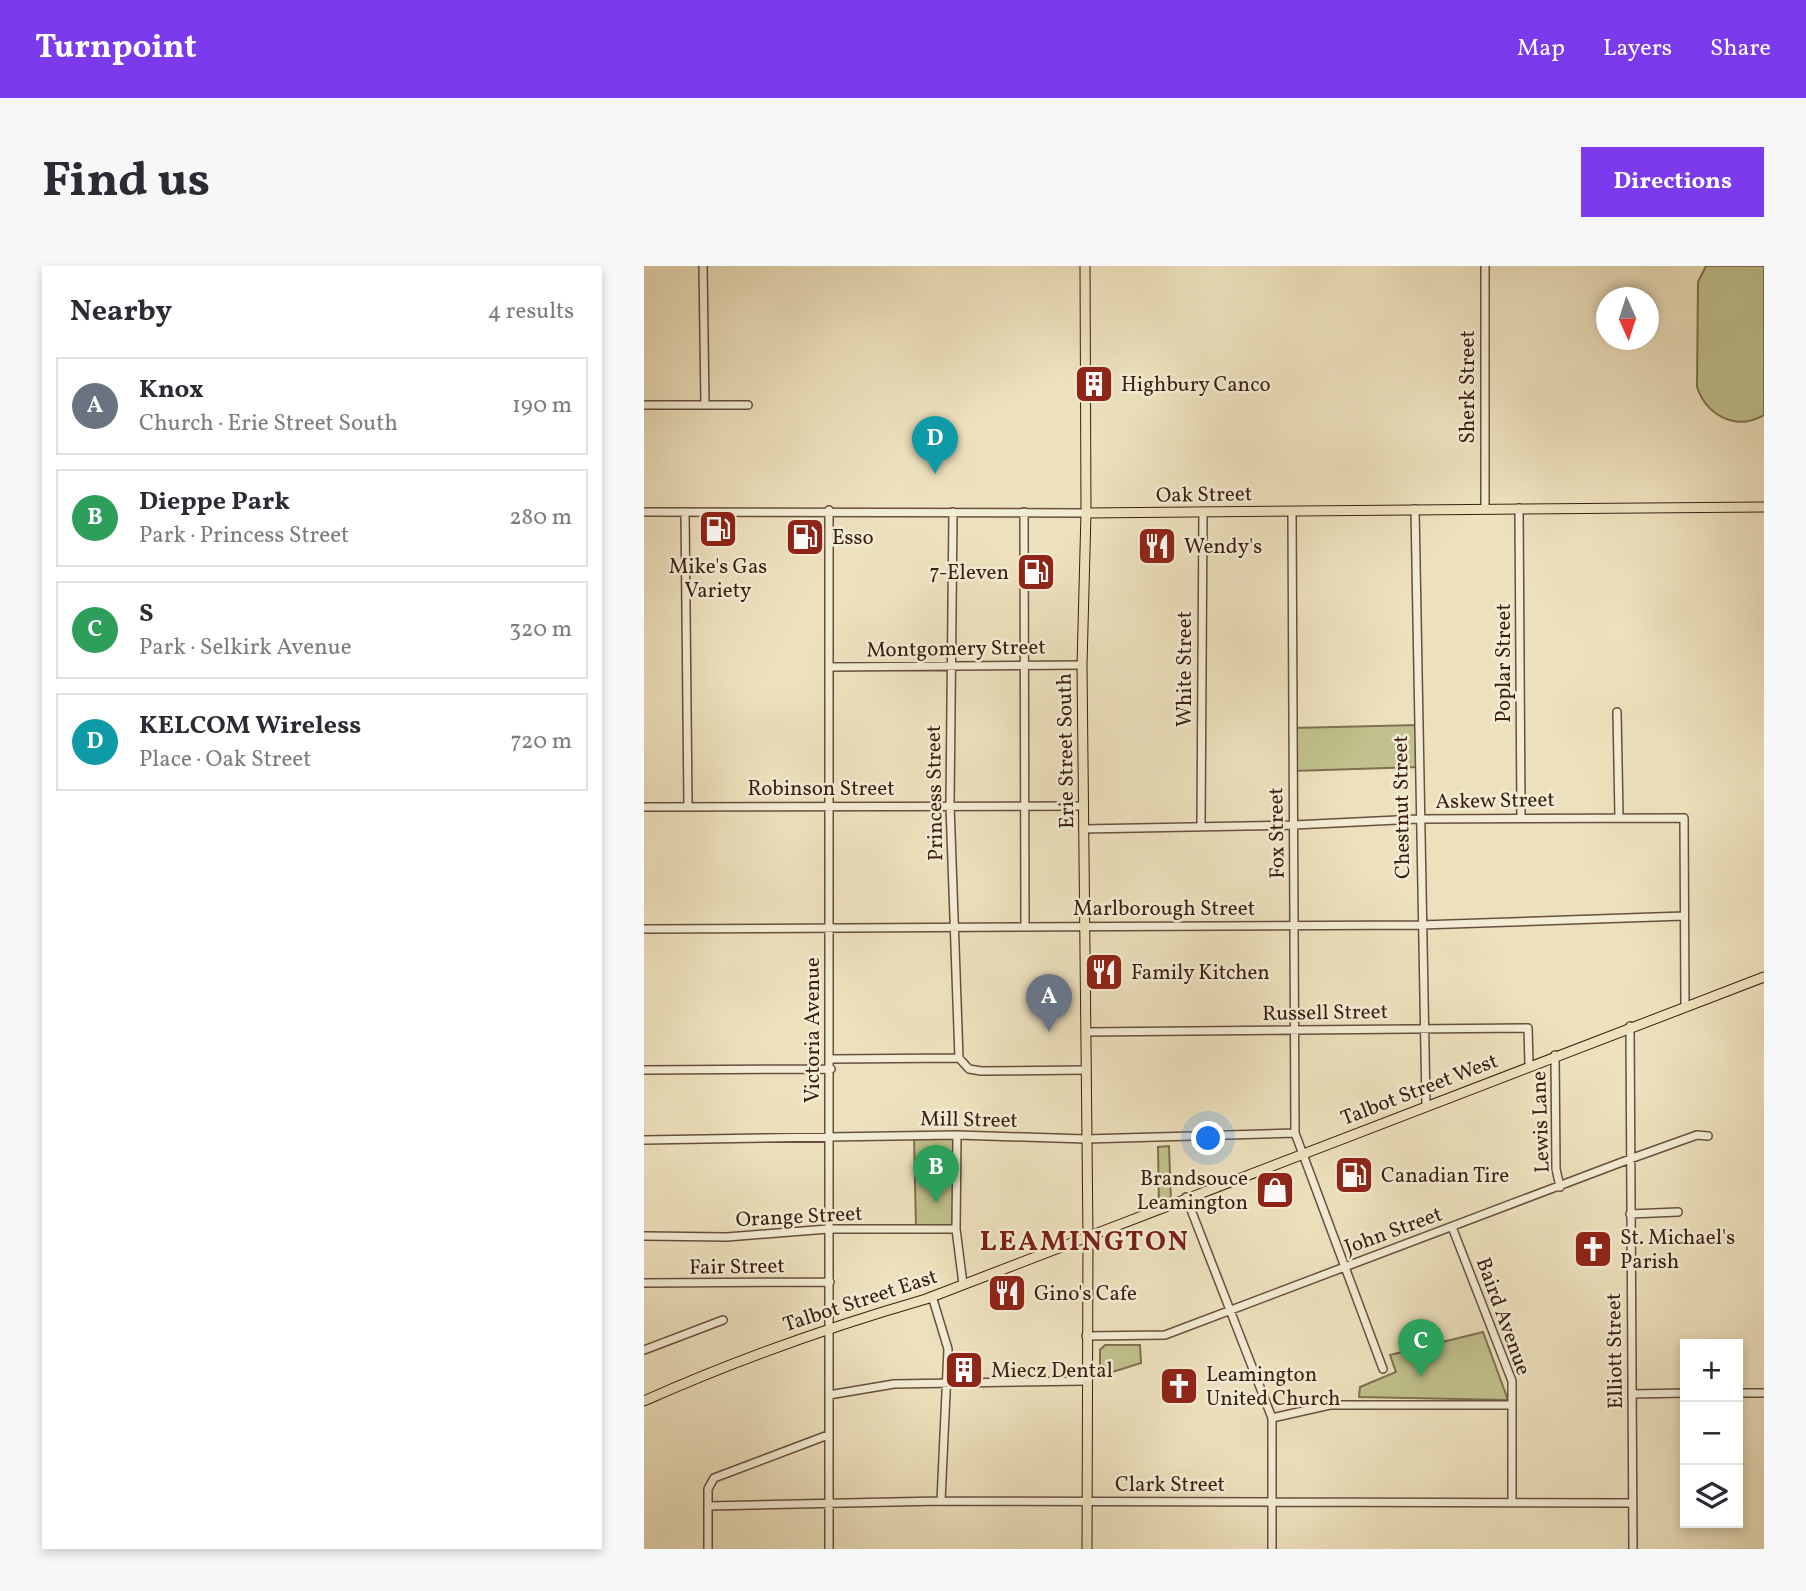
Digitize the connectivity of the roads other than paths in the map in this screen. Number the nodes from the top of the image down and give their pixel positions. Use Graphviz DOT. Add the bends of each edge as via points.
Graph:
graph roads {
  1 [pos="704,266"];
  2 [pos="1085,266"];
  3 [pos="1485,266"];
  4 [pos="705,404"];
  5 [pos="644,405"];
  6 [pos="748,405"];
  7 [pos="1764,507"];
  8 [pos="1485,508"];
  9 [pos="1520,508"];
  10 [pos="1415,509"];
  11 [pos="829,510"];
  12 [pos="1292,511"];
  13 [pos="644,512"];
  14 [pos="685,512"];
  15 [pos="953,512"];
  16 [pos="1024,512"];
  17 [pos="1203,512"];
  18 [pos="1086,513"];
  19 [pos="1023,665"];
  20 [pos="1082,665"];
  21 [pos="830,667"];
  22 [pos="951,667"];
  23 [pos="1617,712"];
  24 [pos="1025,805"];
  25 [pos="830,806"];
  26 [pos="950,806"];
  27 [pos="1083,806"];
  28 [pos="644,807"];
  29 [pos="688,807"];
  30 [pos="1619,816"];
  31 [pos="1521,817"];
  32 [pos="1418,818"];
  33 [pos="1294,825"];
  34 [pos="1201,826"];
  35 [pos="1083,829"];
  36 [pos="1684,916"];
  37 [pos="1295,925"];
  38 [pos="1421,925"];
  39 [pos="1084,926"];
  40 [pos="1026,927"];
  41 [pos="830,928"];
  42 [pos="955,928"];
  43 [pos="644,929"];
  44 [pos="1764,977"];
  45 [pos="1685,1006"];
  46 [pos="1630,1027"];
  47 [pos="1423,1028"];
  48 [pos="1296,1030"];
  49 [pos="1086,1032"];
  50 [pos="1555,1055"];
  51 [pos="959,1058"];
  52 [pos="831,1059"];
  53 [pos="1529,1065"];
  54 [pos="831,1069"];
  55 [pos="644,1070"];
  56 [pos="1086,1070"];
  57 [pos="1426,1105"];
  58 [pos="1294,1133"];
  59 [pos="957,1135"];
  60 [pos="1708,1136"];
  61 [pos="829,1138"];
  62 [pos="1086,1139"];
  63 [pos="644,1140"];
  64 [pos="1301,1153"];
  65 [pos="1630,1159"];
  66 [pos="1560,1187"];
  67 [pos="1186,1197"];
  68 [pos="1678,1212"];
  69 [pos="1630,1214"];
  70 [pos="1452,1227"];
  71 [pos="828,1229"];
  72 [pos="956,1229"];
  73 [pos="644,1236"];
  74 [pos="1088,1236"];
  75 [pos="1345,1266"];
  76 [pos="830,1282"];
  77 [pos="644,1283"];
  78 [pos="963,1284"];
  79 [pos="932,1296"];
  80 [pos="1231,1310"];
  81 [pos="723,1320"];
  82 [pos="829,1327"];
  83 [pos="1086,1336"];
  84 [pos="644,1350"];
  85 [pos="1383,1370"];
  86 [pos="1085,1381"];
  87 [pos="945,1383"];
  88 [pos="1680,1393"];
  89 [pos="1743,1393"];
  90 [pos="1764,1393"];
  91 [pos="1632,1394"];
  92 [pos="829,1395"];
  93 [pos="644,1401"];
  94 [pos="1511,1405"];
  95 [pos="1272,1418"];
  96 [pos="828,1435"];
  97 [pos="941,1501"];
  98 [pos="1086,1501"];
  99 [pos="1273,1502"];
  100 [pos="830,1503"];
  101 [pos="1511,1503"];
  102 [pos="1632,1503"];
  103 [pos="708,1506"];
  104 [pos="708,1549"];
  105 [pos="829,1549"];
  106 [pos="1087,1549"];
  107 [pos="1272,1549"];
  108 [pos="1633,1549"];
  1 -- 4 [label="street"];
  2 -- 18 [label="main road, Erie Street South"];
  3 -- 8 [label="street, Sherk Street"];
  4 -- 5 [label="street"];
  4 -- 6 [label="street"];
  7 -- 9 [label="main road, Oak Street"];
  8 -- 9 [label="main road, Oak Street"];
  8 -- 10 [label="main road, Oak Street"];
  9 -- 31 [label="street, Poplar Street"];
  10 -- 12 [label="main road, Oak Street"];
  10 -- 32 [label="street, Chestnut Street"];
  11 -- 14 [label="street, Oak Street"];
  11 -- 15 [label="street, Oak Street"];
  11 -- 21 [label="street, Victoria Avenue"];
  12 -- 17 [label="main road, Oak Street"];
  12 -- 33 [label="street, Fox Street"];
  13 -- 14 [label="street, Oak Street"];
  14 -- 29 [label="street"];
  15 -- 16 [label="street, Oak Street"];
  15 -- 22 [label="street, Princess Street"];
  16 -- 18 [label="street, Oak Street"];
  16 -- 19 [label="street"];
  17 -- 18 [label="main road, Oak Street"];
  17 -- 34 [label="street, White Street"];
  18 -- 20 [label="main road, Erie Street South"];
  19 -- 20 [label="street, Montgomery Street"];
  19 -- 22 [label="street, Montgomery Street"];
  19 -- 24 [label="street"];
  20 -- 27 [label="main road, Erie Street South"];
  21 -- 22 [label="street, Montgomery Street"];
  21 -- 25 [label="street, Victoria Avenue"];
  22 -- 26 [label="street, Princess Street"];
  23 -- 30 [label="street"];
  24 -- 26 [label="street, Robinson Street"];
  24 -- 27 [label="street, Robinson Street"];
  24 -- 40 [label="street"];
  25 -- 26 [label="street, Robinson Street"];
  25 -- 29 [label="street, Robinson Street"];
  25 -- 41 [label="street, Victoria Avenue"];
  26 -- 42 [label="street, Princess Street"];
  27 -- 35 [label="main road, Erie Street South"];
  28 -- 29 [label="street, Robinson Street"];
  30 -- 31 [label="street, Askew Street"];
  30 -- 36 [label="street, Askew Street" via="1684,818"];
  31 -- 32 [label="street, Askew Street"];
  32 -- 33 [label="street, Askew Street"];
  32 -- 38 [label="street, Chestnut Street"];
  33 -- 34 [label="street, Askew Street"];
  33 -- 37 [label="street, Fox Street"];
  34 -- 35 [label="street, Askew Street"];
  35 -- 39 [label="main road, Erie Street South"];
  36 -- 38 [label="street, Marlborough Street"];
  36 -- 45 [label="street"];
  37 -- 38 [label="street, Marlborough Street"];
  37 -- 39 [label="street, Marlborough Street"];
  37 -- 48 [label="street, Fox Street"];
  38 -- 47 [label="street, Chestnut Street"];
  39 -- 40 [label="street, Marlborough Street"];
  39 -- 49 [label="main road, Erie Street South"];
  40 -- 42 [label="street, Marlborough Street"];
  41 -- 42 [label="street, Marlborough Street"];
  41 -- 43 [label="street, Marlborough Street"];
  41 -- 52 [label="street, Victoria Avenue"];
  42 -- 51 [label="street, Princess Street"];
  44 -- 45 [label="main road, Talbot Street West"];
  45 -- 46 [label="main road, Talbot Street West"];
  46 -- 50 [label="main road, Talbot Street West"];
  46 -- 65 [label="street, Elliott Street"];
  47 -- 48 [label="street, Russell Street"];
  47 -- 53 [label="street, Russell Street" via="1528,1028"];
  47 -- 57 [label="street, Chestnut Street"];
  48 -- 49 [label="street, Russell Street"];
  48 -- 58 [label="street, Fox Street"];
  49 -- 56 [label="main road, Erie Street South"];
  50 -- 53 [label="main road, Talbot Street West"];
  50 -- 66 [label="street, Lewis Lane"];
  51 -- 52 [label="street"];
  51 -- 56 [label="street" via="969,1069"];
  52 -- 54 [label="street, Victoria Avenue"];
  53 -- 57 [label="main road, Talbot Street West"];
  54 -- 55 [label="street"];
  54 -- 61 [label="street, Victoria Avenue"];
  56 -- 62 [label="main road, Erie Street South"];
  57 -- 64 [label="main road, Talbot Street West"];
  58 -- 62 [label="street, Mill Street"];
  58 -- 64 [label="street, Fox Street"];
  59 -- 61 [label="street, Mill Street"];
  59 -- 62 [label="street, Mill Street"];
  59 -- 72 [label="street"];
  60 -- 65 [label="street, John Street" via="1697,1135"];
  61 -- 63 [label="street, Mill Street"];
  61 -- 71 [label="street, Victoria Avenue"];
  62 -- 74 [label="main road, Erie Street South"];
  64 -- 67 [label="main road, Talbot Street West"];
  64 -- 75 [label="street, Fox Street"];
  65 -- 66 [label="street, John Street"];
  65 -- 69 [label="street, Elliott Street"];
  66 -- 70 [label="street, John Street"];
  67 -- 74 [label="main road, Talbot Street West"];
  67 -- 80 [label="street"];
  68 -- 69 [label="street"];
  69 -- 91 [label="street, Elliott Street"];
  70 -- 75 [label="street, John Street"];
  70 -- 94 [label="street, Baird Avenue" via="1512,1381"];
  71 -- 72 [label="street, Orange Street"];
  71 -- 73 [label="street, Orange Street" via="727,1237"];
  71 -- 76 [label="street, Victoria Avenue"];
  72 -- 78 [label="street"];
  74 -- 78 [label="main road, Talbot Street East"];
  74 -- 83 [label="main road, Erie Street South"];
  75 -- 80 [label="street, John Street"];
  75 -- 85 [label="street, Fox Street"];
  76 -- 77 [label="street, Fair Street"];
  76 -- 82 [label="street, Victoria Avenue"];
  78 -- 79 [label="main road, Talbot Street East"];
  79 -- 82 [label="main road, Talbot Street East"];
  79 -- 87 [label="street" via="948,1349"];
  80 -- 83 [label="street, John Street" via="1164,1335"];
  80 -- 95 [label="street"];
  81 -- 84 [label="street"];
  82 -- 92 [label="street, Victoria Avenue"];
  82 -- 93 [label="main road, Talbot Street East"];
  83 -- 86 [label="main road, Erie Street South"];
  86 -- 87 [label="street"];
  86 -- 98 [label="main road, Erie Street South"];
  87 -- 92 [label="street" via="894,1384"];
  87 -- 97 [label="street"];
  88 -- 91 [label="street"];
  89 -- 90 [label="street"];
  91 -- 102 [label="street, Elliott Street"];
  92 -- 96 [label="street, Victoria Avenue"];
  94 -- 95 [label="street" via="1330,1405"];
  94 -- 101 [label="street, Baird Avenue"];
  95 -- 99 [label="street"];
  96 -- 100 [label="street, Victoria Avenue"];
  96 -- 103 [label="street" via="714,1478 708,1489"];
  97 -- 98 [label="street, Clark Street"];
  97 -- 100 [label="street, Clark Street"];
  98 -- 99 [label="street, Clark Street"];
  98 -- 106 [label="main road, Erie Street South"];
  99 -- 101 [label="street, Clark Street"];
  99 -- 107 [label="street"];
  100 -- 103 [label="street, Clark Street"];
  100 -- 105 [label="street, Victoria Avenue"];
  101 -- 102 [label="street, Clark Street"];
  102 -- 108 [label="street, Elliott Street"];
  103 -- 104 [label="street"];
}
